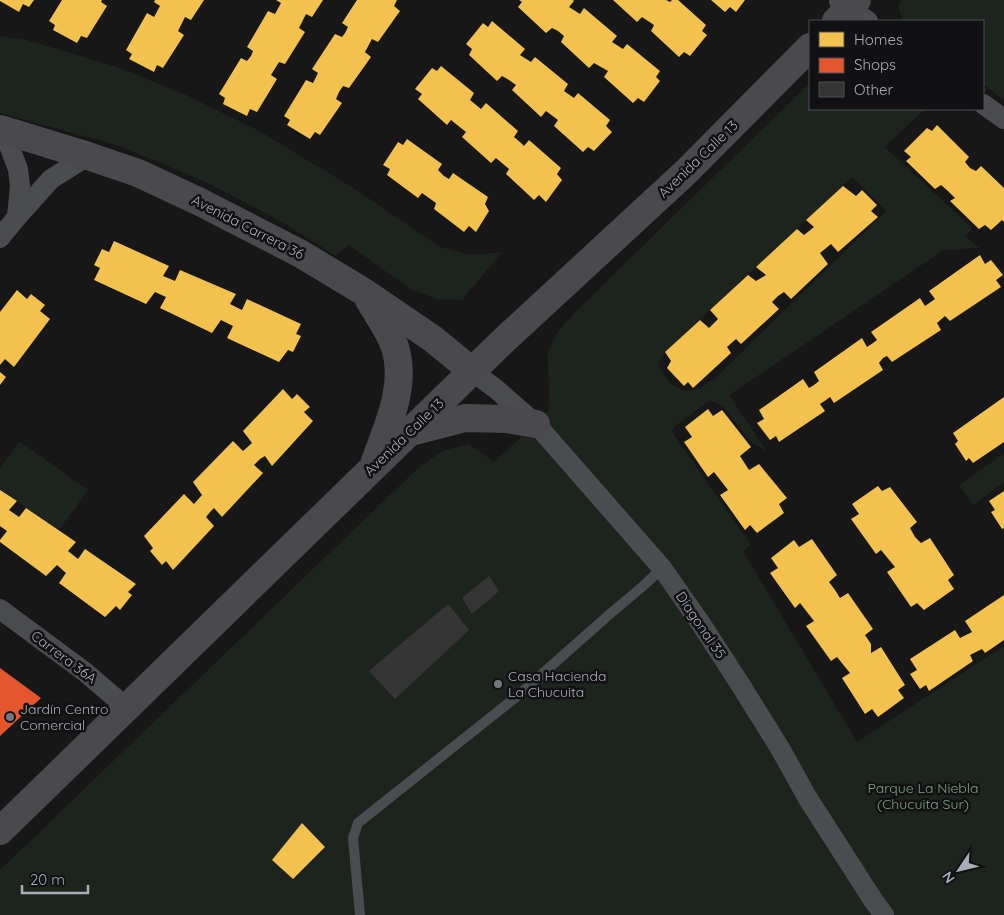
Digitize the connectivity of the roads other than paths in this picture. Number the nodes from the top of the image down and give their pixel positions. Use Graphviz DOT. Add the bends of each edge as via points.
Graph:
graph roads {
  1 [pos="809,48"];
  2 [pos="984,105"];
  3 [pos="1004,119"];
  4 [pos="1,129"];
  5 [pos="88,156"];
  6 [pos="16,217"];
  7 [pos="0,238"];
  8 [pos="364,292"];
  9 [pos="472,371"];
  10 [pos="536,424"];
  11 [pos="407,433"];
  12 [pos="372,468"];
  13 [pos="662,568"];
  14 [pos="0,609"];
  15 [pos="127,708"];
  16 [pos="0,831"];
  17 [pos="360,915"];
  18 [pos="884,915"];
  1 -- 9 [label="main road, Avenida Calle 13" via="686,172"];
  2 -- 3 [label="street"];
  4 -- 5 [label="main road, Avenida Carrera 36"];
  4 -- 6 [label="street" via="18,169 20,186"];
  5 -- 6 [label="street" via="51,179"];
  5 -- 8 [label="main road, Avenida Carrera 36" via="138,173 200,202 301,254"];
  6 -- 7 [label="street"];
  8 -- 9 [label="main road, Avenida Carrera 36" via="433,338"];
  8 -- 12 [label="main road" via="386,327 395,348 399,371 397,392"];
  9 -- 10 [label="street, Diagonal 35"];
  9 -- 11 [label="main road, Avenida Calle 13"];
  10 -- 11 [label="main road" via="507,419 465,418"];
  10 -- 13 [label="street, Diagonal 35"];
  11 -- 12 [label="main road, Avenida Calle 13"];
  12 -- 15 [label="main road, Avenida Calle 13"];
  13 -- 17 [label="lane" via="516,696 358,823 353,838"];
  13 -- 18 [label="street, Diagonal 35" via="740,684 807,797"];
  14 -- 15 [label="street, Carrera 36A" via="85,672"];
  15 -- 16 [label="main road, Avenida Calle 13"];
}
